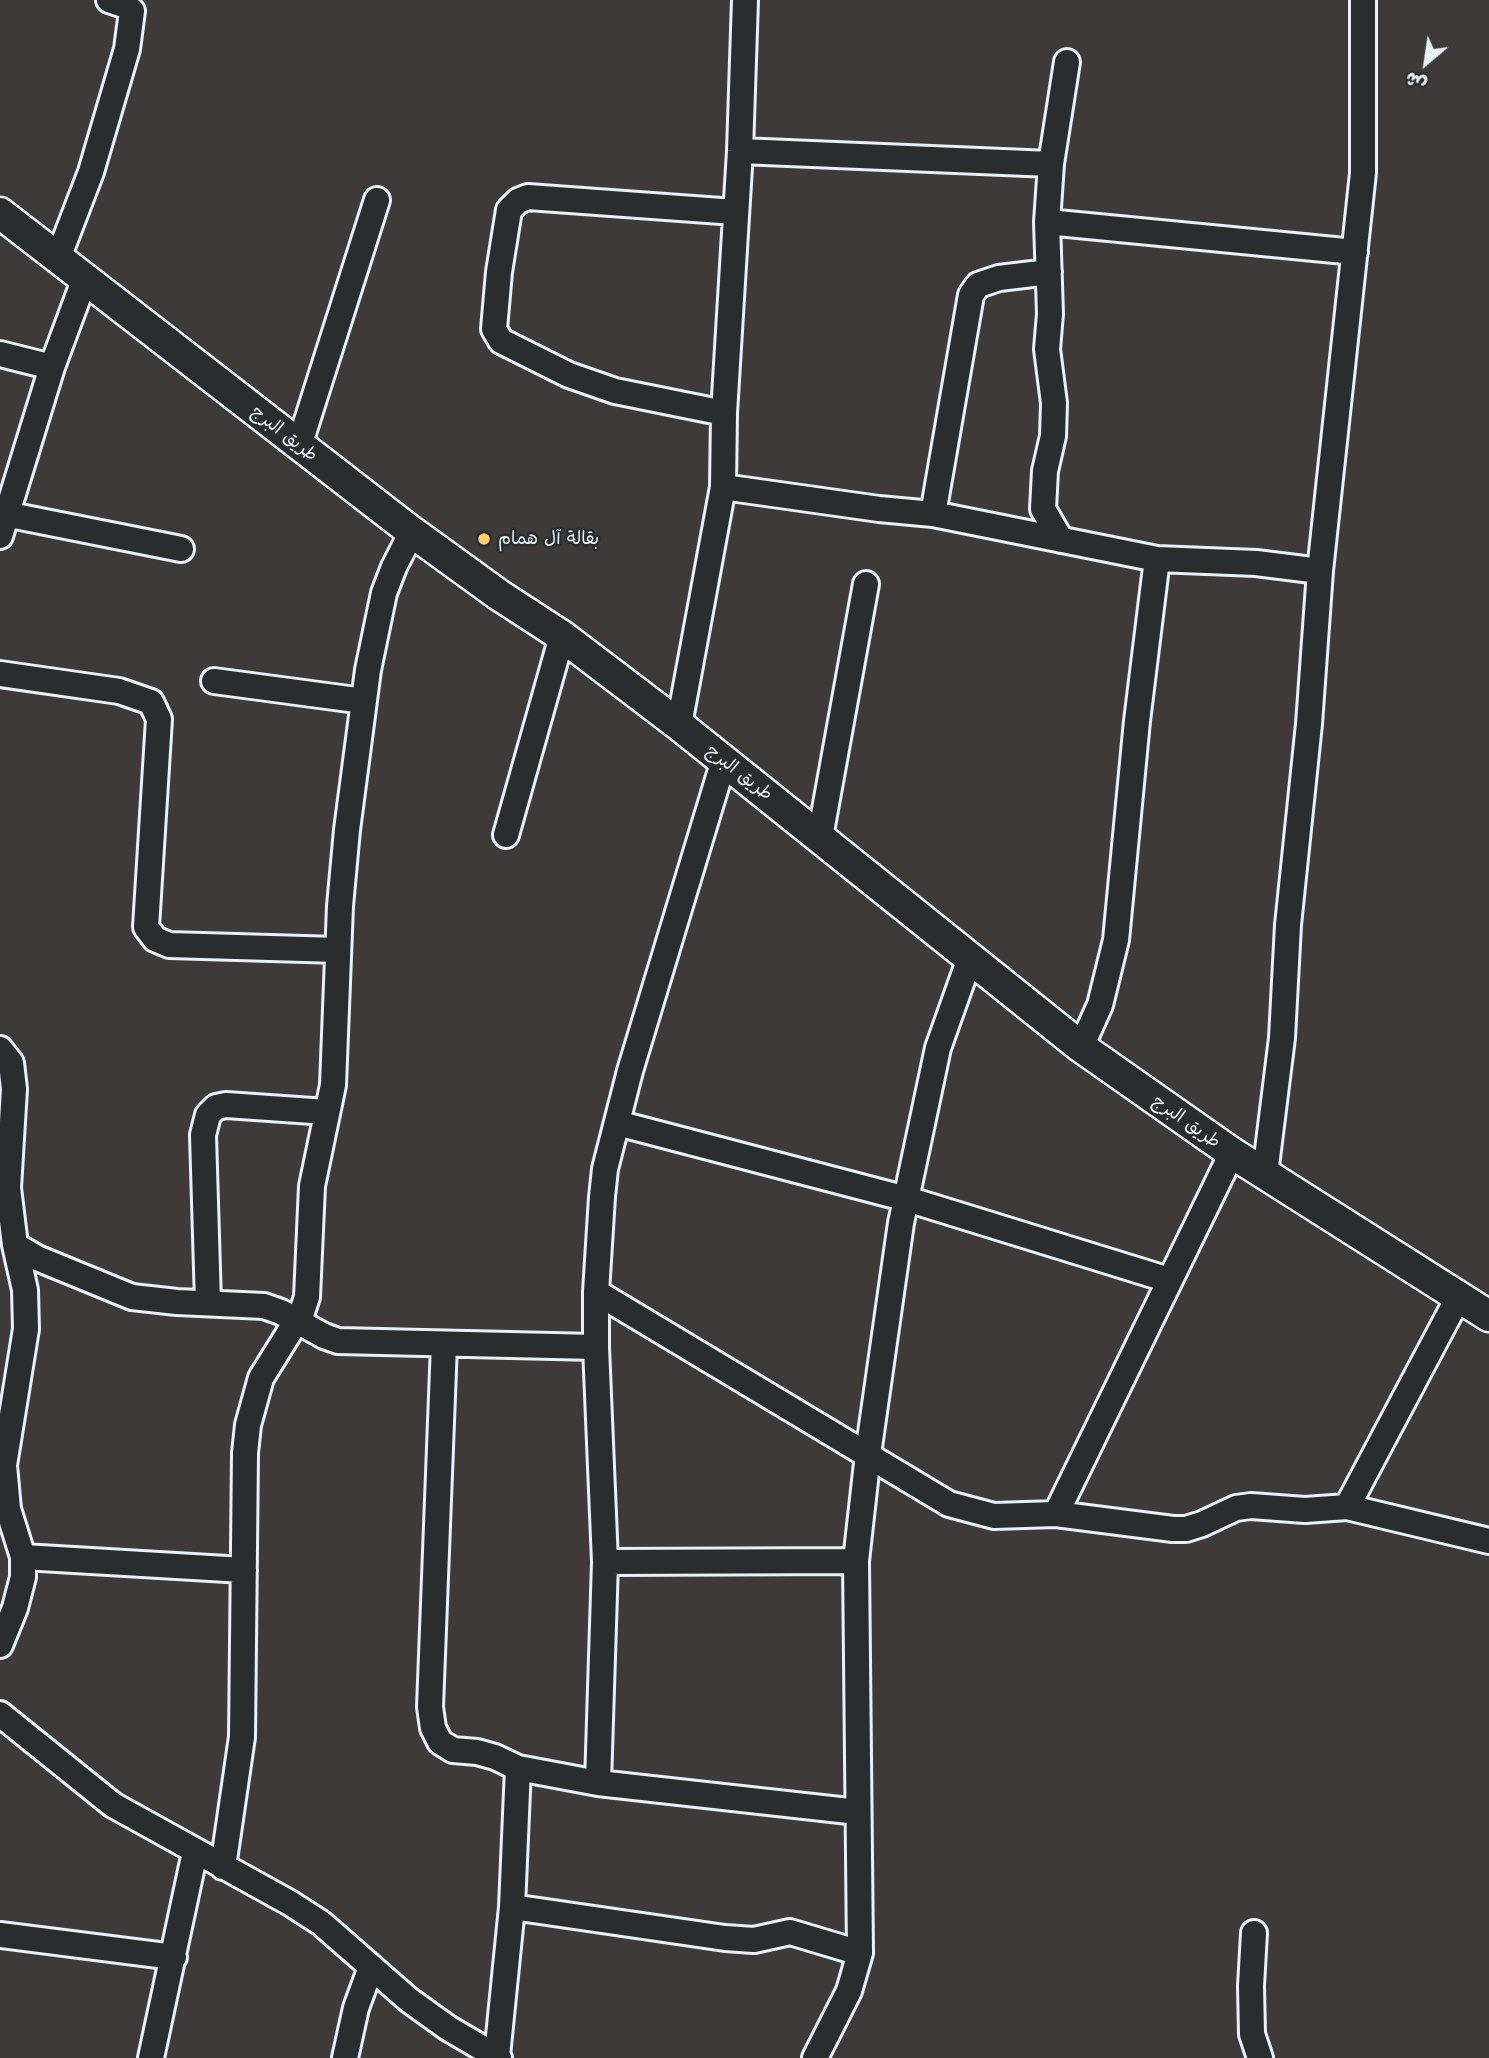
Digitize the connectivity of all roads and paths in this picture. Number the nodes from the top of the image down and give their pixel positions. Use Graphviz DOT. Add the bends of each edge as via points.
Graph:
graph roads {
  1 [pos="109,0"];
  2 [pos="745,0"];
  3 [pos="1363,0"];
  4 [pos="1067,62"];
  5 [pos="740,151"];
  6 [pos="1051,164"];
  7 [pos="377,200"];
  8 [pos="735,212"];
  9 [pos="0,213"];
  10 [pos="1047,222"];
  11 [pos="1355,252"];
  12 [pos="58,258"];
  13 [pos="1049,272"];
  14 [pos="85,278"];
  15 [pos="0,354"];
  16 [pos="52,367"];
  17 [pos="724,413"];
  18 [pos="299,446"];
  19 [pos="723,487"];
  20 [pos="933,514"];
  21 [pos="2,521"];
  22 [pos="412,532"];
  23 [pos="1061,540"];
  24 [pos="181,549"];
  25 [pos="1157,559"];
  26 [pos="1320,571"];
  27 [pos="866,584"];
  28 [pos="562,636"];
  29 [pos="0,674"];
  30 [pos="214,681"];
  31 [pos="364,701"];
  32 [pos="679,725"];
  33 [pos="724,760"];
  34 [pos="506,835"];
  35 [pos="820,837"];
  36 [pos="338,950"];
  37 [pos="970,958"];
  38 [pos="1081,1047"];
  39 [pos="0,1049"];
  40 [pos="327,1112"];
  41 [pos="617,1123"];
  42 [pos="1232,1153"];
  43 [pos="1265,1174"];
  44 [pos="907,1199"];
  45 [pos="15,1245"];
  46 [pos="1169,1280"];
  47 [pos="596,1292"];
  48 [pos="1458,1298"];
  49 [pos="208,1303"];
  50 [pos="1489,1316"];
  51 [pos="297,1321"];
  52 [pos="444,1344"];
  53 [pos="596,1347"];
  54 [pos="868,1454"];
  55 [pos="1347,1507"];
  56 [pos="1056,1514"];
  57 [pos="1489,1541"];
  58 [pos="23,1557"];
  59 [pos="856,1561"];
  60 [pos="605,1562"];
  61 [pos="244,1570"];
  62 [pos="0,1645"];
  63 [pos="0,1714"];
  64 [pos="517,1768"];
  65 [pos="598,1783"];
  66 [pos="858,1812"];
  67 [pos="195,1852"];
  68 [pos="223,1867"];
  69 [pos="512,1908"];
  70 [pos="1254,1933"];
  71 [pos="0,1934"];
  72 [pos="860,1953"];
  73 [pos="174,1957"];
  74 [pos="371,1967"];
  75 [pos="498,2057"];
  76 [pos="151,2058"];
  77 [pos="345,2058"];
  78 [pos="815,2058"];
  79 [pos="1260,2058"];
  1 -- 12 [label="street" via="132,11 127,49 91,172"];
  2 -- 5 [label="street"];
  3 -- 11 [label="street" via="1363,173"];
  4 -- 6 [label="street"];
  5 -- 6 [label="street"];
  5 -- 8 [label="street"];
  6 -- 10 [label="street"];
  7 -- 18 [label="street"];
  8 -- 17 [label="street"];
  8 -- 17 [label="street" via="528,197 518,201 509,210 494,329 501,341 569,375 615,391"];
  9 -- 12 [label="street, طريق البرج"];
  10 -- 11 [label="street"];
  10 -- 13 [label="street"];
  11 -- 26 [label="street"];
  12 -- 14 [label="street, طريق البرج"];
  13 -- 20 [label="street" via="999,278 978,285 971,295"];
  13 -- 23 [label="street" via="1047,349 1055,403 1043,509"];
  14 -- 16 [label="street"];
  14 -- 18 [label="street, طريق البرج"];
  15 -- 16 [label="street"];
  16 -- 21 [label="street"];
  17 -- 19 [label="street"];
  18 -- 22 [label="street, طريق البرج"];
  19 -- 20 [label="street"];
  19 -- 32 [label="street"];
  20 -- 23 [label="street"];
  21 -- 24 [label="street"];
  22 -- 28 [label="street, طريق البرج"];
  22 -- 31 [label="street" via="384,593"];
  23 -- 25 [label="street"];
  25 -- 26 [label="street"];
  25 -- 38 [label="street" via="1116,940 1100,1005"];
  26 -- 43 [label="street" via="1282,1038"];
  27 -- 35 [label="street"];
  28 -- 32 [label="street, طريق البرج"];
  28 -- 34 [label="street"];
  29 -- 36 [label="street" via="119,691 151,702 159,719 146,927 155,939 169,945"];
  30 -- 31 [label="street"];
  31 -- 36 [label="street" via="347,830"];
  32 -- 33 [label="street, طريق البرج"];
  33 -- 35 [label="street, طريق البرج"];
  33 -- 41 [label="street"];
  35 -- 37 [label="street, طريق البرج"];
  36 -- 40 [label="street" via="333,1085"];
  37 -- 38 [label="street, طريق البرج"];
  37 -- 44 [label="street" via="938,1048"];
  38 -- 42 [label="street, طريق البرج"];
  39 -- 45 [label="street" via="10,1063 14,1089 8,1188"];
  40 -- 49 [label="street" via="226,1105 208,1115 203,1135"];
  40 -- 51 [label="street" via="312,1186 307,1297"];
  41 -- 44 [label="street"];
  41 -- 47 [label="street" via="605,1169"];
  42 -- 43 [label="street, طريق البرج"];
  42 -- 46 [label="street"];
  43 -- 48 [label="street, طريق البرج"];
  44 -- 46 [label="street"];
  44 -- 54 [label="street"];
  45 -- 49 [label="street" via="132,1297"];
  45 -- 58 [label="street" via="25,1290 26,1329 4,1465 8,1509"];
  46 -- 56 [label="street"];
  47 -- 53 [label="street"];
  47 -- 54 [label="street"];
  48 -- 50 [label="street, طريق البرج"];
  48 -- 55 [label="street"];
  49 -- 51 [label="street" via="264,1306"];
  51 -- 52 [label="street" via="338,1341"];
  51 -- 61 [label="street" via="261,1378 248,1425"];
  52 -- 53 [label="street"];
  52 -- 64 [label="street" via="430,1707 433,1728 440,1742 453,1749 477,1752"];
  53 -- 60 [label="street"];
  54 -- 56 [label="street" via="949,1504 994,1516"];
  54 -- 59 [label="street"];
  55 -- 56 [label="street" via="1236,1508 1186,1529"];
  55 -- 57 [label="street"];
  58 -- 61 [label="street"];
  58 -- 62 [label="street" via="15,1608"];
  59 -- 60 [label="street"];
  59 -- 66 [label="street"];
  60 -- 65 [label="street"];
  61 -- 68 [label="street" via="242,1737"];
  63 -- 67 [label="street" via="113,1805"];
  64 -- 65 [label="street"];
  64 -- 69 [label="street"];
  65 -- 66 [label="street"];
  66 -- 72 [label="street"];
  67 -- 68 [label="street"];
  67 -- 73 [label="street"];
  68 -- 74 [label="street" via="321,1923"];
  69 -- 72 [label="street" via="725,1938 754,1940 790,1931"];
  69 -- 75 [label="street"];
  70 -- 79 [label="street" via="1252,2034"];
  71 -- 73 [label="street"];
  72 -- 78 [label="street" via="849,1991"];
  73 -- 76 [label="street"];
  74 -- 75 [label="street" via="438,2021"];
  74 -- 77 [label="street"];
}
